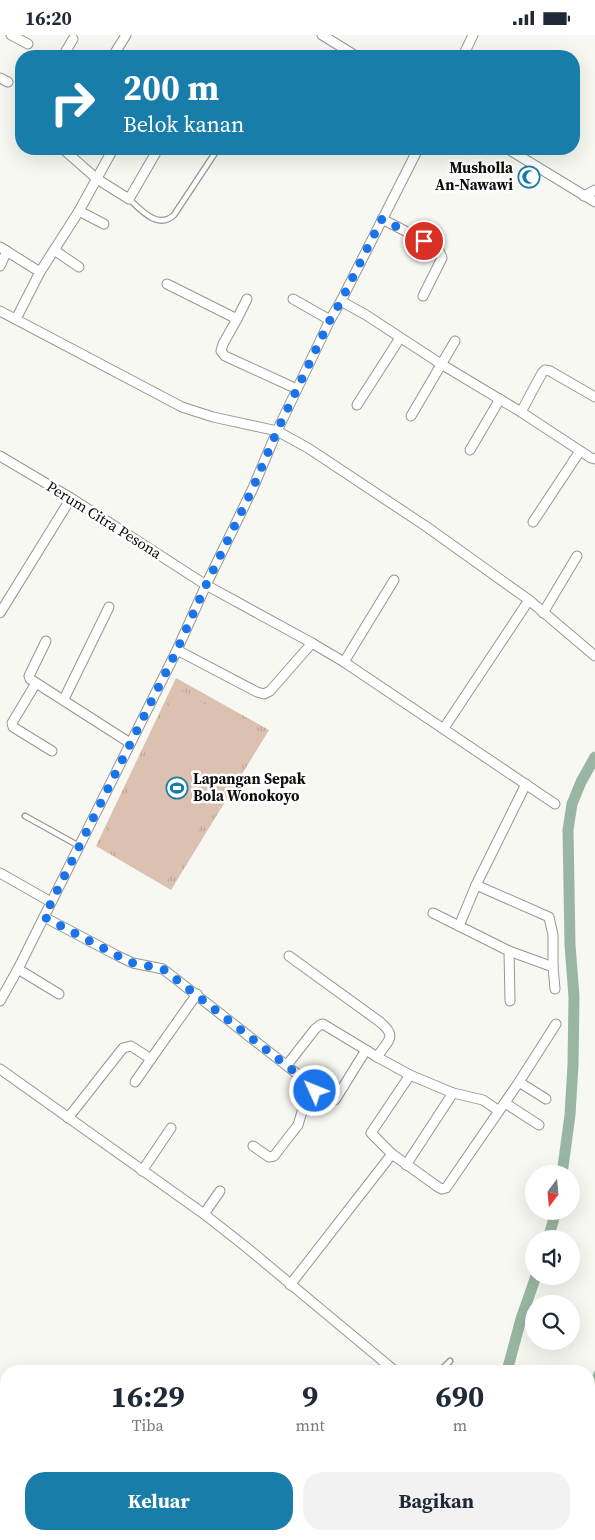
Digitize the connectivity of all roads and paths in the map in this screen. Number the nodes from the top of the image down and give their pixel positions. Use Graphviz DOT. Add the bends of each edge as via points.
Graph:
graph roads {
  1 [pos="11,35"];
  2 [pos="126,35"];
  3 [pos="322,35"];
  4 [pos="473,35"];
  5 [pos="73,39"];
  6 [pos="336,39"];
  7 [pos="28,45"];
  8 [pos="66,50"];
  9 [pos="117,50"];
  10 [pos="349,50"];
  11 [pos="466,50"];
  12 [pos="70,155"];
  13 [pos="109,155"];
  14 [pos="155,155"];
  15 [pos="213,155"];
  16 [pos="415,155"];
  17 [pos="518,155"];
  18 [pos="96,179"];
  19 [pos="595,190"];
  20 [pos="584,196"];
  21 [pos="129,199"];
  22 [pos="595,202"];
  23 [pos="79,211"];
  24 [pos="382,219"];
  25 [pos="104,224"];
  26 [pos="4,249"];
  27 [pos="54,250"];
  28 [pos="0,266"];
  29 [pos="79,267"];
  30 [pos="40,272"];
  31 [pos="167,284"];
  32 [pos="423,296"];
  33 [pos="247,299"];
  34 [pos="293,299"];
  35 [pos="341,301"];
  36 [pos="0,311"];
  37 [pos="16,319"];
  38 [pos="237,319"];
  39 [pos="330,320"];
  40 [pos="400,338"];
  41 [pos="455,341"];
  42 [pos="441,364"];
  43 [pos="297,389"];
  44 [pos="595,397"];
  45 [pos="500,399"];
  46 [pos="357,405"];
  47 [pos="522,412"];
  48 [pos="411,416"];
  49 [pos="277,431"];
  50 [pos="470,450"];
  51 [pos="580,451"];
  52 [pos="0,456"];
  53 [pos="595,459"];
  54 [pos="71,497"];
  55 [pos="533,522"];
  56 [pos="577,556"];
  57 [pos="394,580"];
  58 [pos="206,585"];
  59 [pos="529,600"];
  60 [pos="108,607"];
  61 [pos="0,613"];
  62 [pos="543,613"];
  63 [pos="46,641"];
  64 [pos="312,643"];
  65 [pos="177,650"];
  66 [pos="595,656"];
  67 [pos="344,663"];
  68 [pos="36,683"];
  69 [pos="64,699"];
  70 [pos="444,728"];
  71 [pos="130,743"];
  72 [pos="52,751"];
  73 [pos="526,783"];
  74 [pos="555,804"];
  75 [pos="25,816"];
  76 [pos="78,846"];
  77 [pos="0,873"];
  78 [pos="476,885"];
  79 [pos="51,902"];
  80 [pos="433,913"];
  81 [pos="44,917"];
  82 [pos="459,926"];
  83 [pos="509,951"];
  84 [pos="289,956"];
  85 [pos="554,967"];
  86 [pos="18,969"];
  87 [pos="555,989"];
  88 [pos="59,994"];
  89 [pos="197,995"];
  90 [pos="0,1001"];
  91 [pos="510,1001"];
  92 [pos="556,1024"];
  93 [pos="366,1050"];
  94 [pos="377,1057"];
  95 [pos="151,1059"];
  96 [pos="290,1067"];
  97 [pos="0,1069"];
  98 [pos="410,1075"];
  99 [pos="134,1082"];
  100 [pos="519,1082"];
  101 [pos="453,1093"];
  102 [pos="546,1099"];
  103 [pos="335,1100"];
  104 [pos="505,1103"];
  105 [pos="499,1111"];
  106 [pos="68,1118"];
  107 [pos="539,1125"];
  108 [pos="171,1128"];
  109 [pos="253,1146"];
  110 [pos="392,1154"];
  111 [pos="406,1165"];
  112 [pos="142,1171"];
  113 [pos="220,1191"];
  114 [pos="204,1214"];
  115 [pos="290,1285"];
  116 [pos="450,1361"];
  117 [pos="387,1365"];
  118 [pos="446,1365"];
  1 -- 7 [label="street"];
  2 -- 9 [label="street"];
  3 -- 6 [label="street"];
  4 -- 11 [label="street"];
  5 -- 8 [label="street"];
  6 -- 10 [label="street"];
  12 -- 18 [label="street"];
  13 -- 18 [label="street"];
  14 -- 21 [label="street"];
  15 -- 21 [label="lane" via="169,220 149,217"];
  16 -- 24 [label="street"];
  17 -- 20 [label="street"];
  18 -- 21 [label="street"];
  18 -- 23 [label="street"];
  19 -- 20 [label="street"];
  20 -- 22 [label="street"];
  23 -- 25 [label="street"];
  23 -- 27 [label="street"];
  24 -- 32 [label="street" via="441,251 442,258"];
  24 -- 35 [label="street"];
  26 -- 28 [label="street"];
  26 -- 30 [label="street"];
  27 -- 29 [label="street"];
  27 -- 30 [label="street"];
  30 -- 37 [label="street"];
  31 -- 38 [label="street"];
  33 -- 38 [label="street"];
  34 -- 39 [label="street"];
  35 -- 39 [label="street"];
  35 -- 40 [label="street"];
  36 -- 37 [label="street"];
  37 -- 49 [label="street" via="182,407"];
  38 -- 43 [label="street" via="221,351"];
  39 -- 43 [label="street"];
  40 -- 42 [label="street"];
  40 -- 46 [label="street"];
  41 -- 42 [label="street"];
  42 -- 45 [label="street"];
  42 -- 48 [label="street"];
  43 -- 49 [label="street"];
  44 -- 47 [label="street" via="545,370"];
  45 -- 47 [label="street"];
  45 -- 50 [label="street"];
  47 -- 51 [label="street"];
  49 -- 58 [label="street"];
  49 -- 59 [label="street" via="427,527"];
  51 -- 53 [label="street"];
  51 -- 55 [label="street"];
  52 -- 54 [label="street, Perum Citra Pesona"];
  54 -- 58 [label="street, Perum Citra Pesona"];
  54 -- 61 [label="street"];
  56 -- 62 [label="street"];
  57 -- 67 [label="street"];
  58 -- 64 [label="street, Perum Citra Pesona"];
  58 -- 65 [label="street"];
  59 -- 62 [label="street"];
  59 -- 70 [label="street"];
  60 -- 69 [label="street"];
  62 -- 66 [label="street"];
  63 -- 68 [label="street" via="29,676"];
  64 -- 65 [label="street" via="264,694"];
  64 -- 67 [label="street, Perum Citra Pesona"];
  65 -- 71 [label="street"];
  67 -- 70 [label="street, Perum Citra Pesona"];
  68 -- 69 [label="street"];
  68 -- 72 [label="street" via="12,723 13,727"];
  69 -- 71 [label="street"];
  70 -- 73 [label="street, Perum Citra Pesona"];
  71 -- 76 [label="street"];
  73 -- 74 [label="street, Perum Citra Pesona"];
  73 -- 78 [label="street"];
  75 -- 76 [label="lane"];
  76 -- 79 [label="street"];
  77 -- 79 [label="street"];
  78 -- 82 [label="street"];
  78 -- 85 [label="street" via="549,917"];
  79 -- 81 [label="street"];
  80 -- 82 [label="street"];
  81 -- 86 [label="street"];
  81 -- 89 [label="street" via="127,960 163,969"];
  82 -- 83 [label="street"];
  83 -- 85 [label="street"];
  83 -- 91 [label="street"];
  84 -- 94 [label="street" via="389,1030 390,1038"];
  85 -- 87 [label="street"];
  86 -- 88 [label="street"];
  86 -- 90 [label="street"];
  89 -- 95 [label="street"];
  89 -- 96 [label="street"];
  92 -- 100 [label="street"];
  93 -- 94 [label="street"];
  93 -- 96 [label="street" via="323,1023 315,1029"];
  93 -- 103 [label="street"];
  94 -- 98 [label="street"];
  95 -- 99 [label="street"];
  95 -- 106 [label="street" via="131,1046 124,1048"];
  96 -- 109 [label="street" via="314,1087 314,1094 304,1105 298,1125 272,1157"];
  97 -- 106 [label="street"];
  98 -- 101 [label="street"];
  98 -- 110 [label="street" via="370,1133"];
  100 -- 102 [label="street"];
  100 -- 104 [label="street"];
  101 -- 105 [label="street" via="483,1099"];
  101 -- 111 [label="street"];
  104 -- 105 [label="street"];
  104 -- 107 [label="street"];
  105 -- 111 [label="street" via="446,1188 438,1187"];
  106 -- 112 [label="street"];
  108 -- 112 [label="street"];
  110 -- 111 [label="street"];
  110 -- 115 [label="street"];
  112 -- 114 [label="street"];
  113 -- 114 [label="street"];
  114 -- 115 [label="street"];
  115 -- 117 [label="street"];
  116 -- 118 [label="lane"];
}
